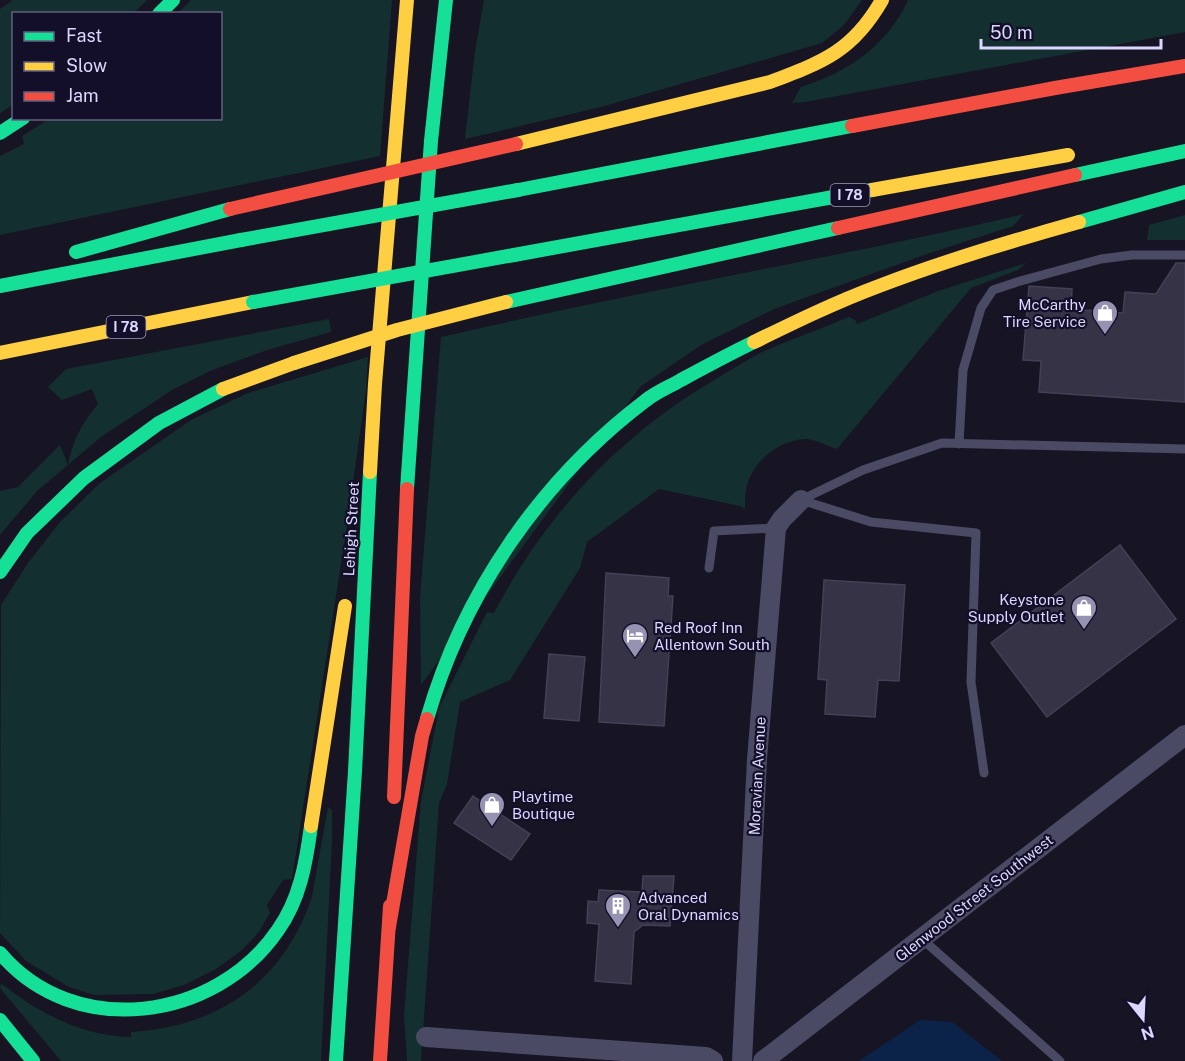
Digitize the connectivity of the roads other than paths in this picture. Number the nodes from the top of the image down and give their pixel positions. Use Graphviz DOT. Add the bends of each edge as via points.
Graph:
graph roads {
  1 [pos="174,0"];
  2 [pos="407,0"];
  3 [pos="446,0"];
  4 [pos="882,0"];
  5 [pos="161,12"];
  6 [pos="454,54"];
  7 [pos="1185,66"];
  8 [pos="20,120"];
  9 [pos="0,133"];
  10 [pos="431,141"];
  11 [pos="1185,151"];
  12 [pos="1082,152"];
  13 [pos="1185,192"];
  14 [pos="1185,255"];
  15 [pos="58,257"];
  16 [pos="0,286"];
  17 [pos="0,353"];
  18 [pos="375,384"];
  19 [pos="958,444"];
  20 [pos="1185,450"];
  21 [pos="801,500"];
  22 [pos="776,528"];
  23 [pos="353,547"];
  24 [pos="709,568"];
  25 [pos="0,572"];
  26 [pos="346,594"];
  27 [pos="1185,735"];
  28 [pos="984,773"];
  29 [pos="389,927"];
  30 [pos="922,939"];
  31 [pos="0,953"];
  32 [pos="0,1020"];
  33 [pos="426,1037"];
  34 [pos="33,1061"];
  35 [pos="336,1061"];
  36 [pos="380,1061"];
  37 [pos="713,1061"];
  38 [pos="742,1061"];
  39 [pos="763,1061"];
  40 [pos="1060,1061"];
  1 -- 5 [label="highway"];
  2 -- 18 [label="highway, Lehigh Street"];
  3 -- 10 [label="highway"];
  4 -- 15 [label="highway, bridge" via="855,40 834,55 770,82 230,209"];
  6 -- 10 [label="highway"];
  7 -- 16 [label="highway, bridge"];
  8 -- 9 [label="highway"];
  10 -- 29 [label="highway" via="404,532"];
  11 -- 25 [label="highway, bridge" via="506,302 397,330 294,363 222,389 159,423 84,478 27,533"];
  12 -- 17 [label="highway, I 78, bridge" via="253,302"];
  13 -- 29 [label="highway" via="983,249 827,307 726,355 647,399 597,441 552,488 512,539 449,653 422,736"];
  14 -- 19 [label="lane" via="1101,259 993,290 981,308 963,370"];
  18 -- 23 [label="highway"];
  18 -- 35 [label="highway, Lehigh Street"];
  19 -- 20 [label="lane"];
  19 -- 21 [label="lane" via="942,443 863,470"];
  21 -- 22 [label="street"];
  21 -- 28 [label="lane" via="871,522 976,533 971,682"];
  22 -- 24 [label="lane" via="714,531"];
  22 -- 38 [label="street, Moravian Avenue" via="757,759"];
  26 -- 31 [label="highway" via="302,877 292,906 251,962 199,996 132,1010 100,1008 70,1000 15,970"];
  27 -- 30 [label="street, Glenwood Street Southwest"];
  29 -- 36 [label="highway"];
  30 -- 39 [label="street, Glenwood Street Southwest"];
  30 -- 40 [label="lane"];
  32 -- 34 [label="highway"];
  33 -- 37 [label="street" via="706,1057"];
}
